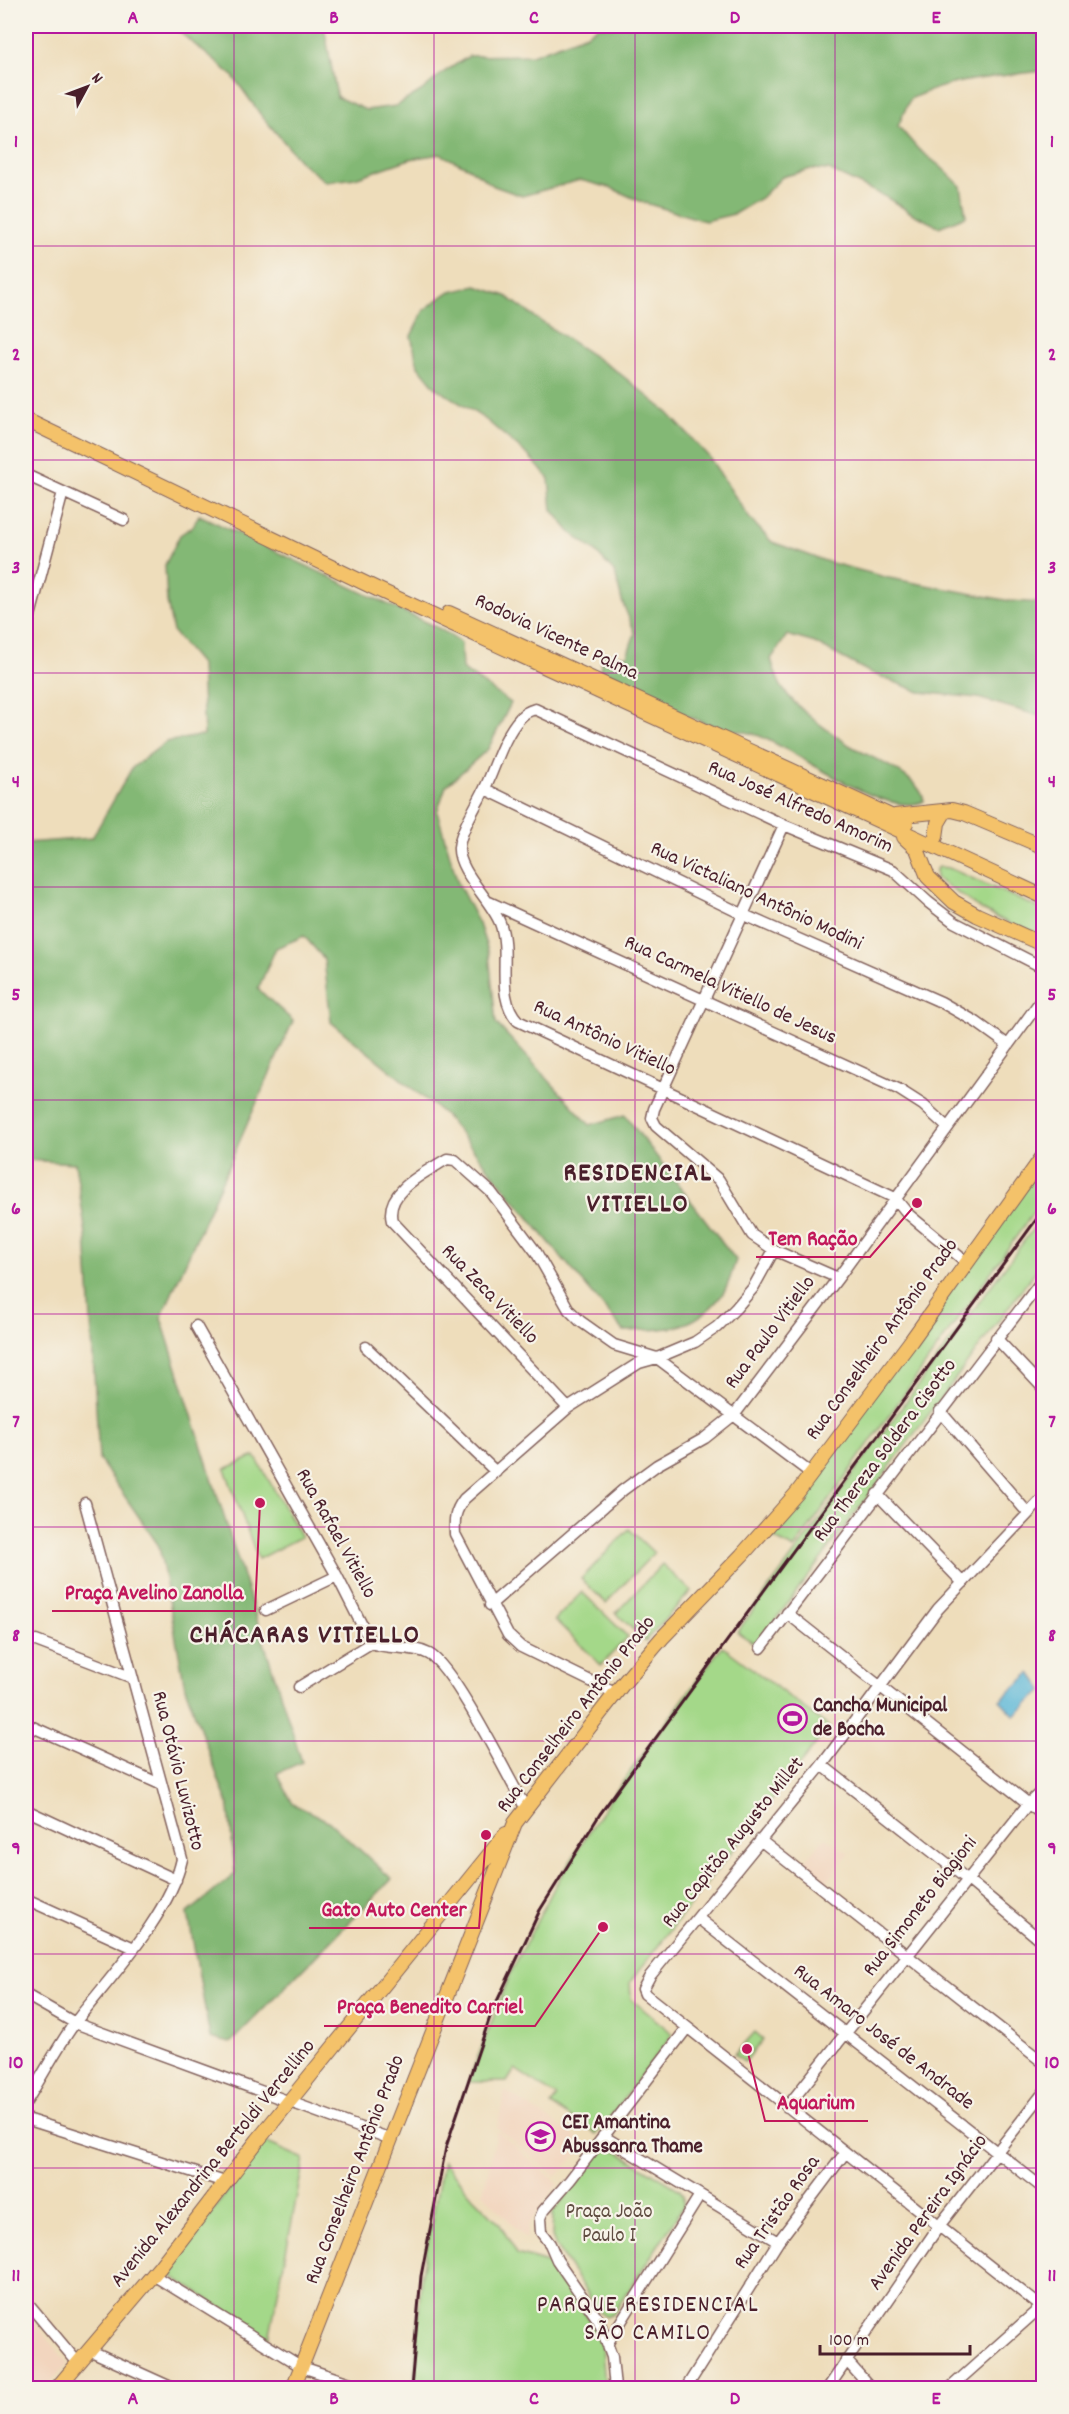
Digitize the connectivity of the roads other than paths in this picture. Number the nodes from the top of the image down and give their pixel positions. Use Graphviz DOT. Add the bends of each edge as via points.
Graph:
graph roads {
  1 [pos="26,420"];
  2 [pos="51,432"];
  3 [pos="26,475"];
  4 [pos="63,492"];
  5 [pos="124,520"];
  6 [pos="26,632"];
  7 [pos="527,711"];
  8 [pos="485,789"];
  9 [pos="944,813"];
  10 [pos="891,816"];
  11 [pos="875,820"];
  12 [pos="784,825"];
  13 [pos="937,842"];
  14 [pos="1044,847"];
  15 [pos="928,877"];
  16 [pos="1044,887"];
  17 [pos="1044,897"];
  18 [pos="489,902"];
  19 [pos="742,914"];
  20 [pos="1044,945"];
  21 [pos="1044,968"];
  22 [pos="1044,996"];
  23 [pos="704,1000"];
  24 [pos="1008,1045"];
  25 [pos="664,1089"];
  26 [pos="947,1127"];
  27 [pos="1044,1155"];
  28 [pos="895,1198"];
  29 [pos="774,1250"];
  30 [pos="966,1262"];
  31 [pos="838,1278"];
  32 [pos="1044,1278"];
  33 [pos="195,1326"];
  34 [pos="996,1338"];
  35 [pos="366,1347"];
  36 [pos="657,1358"];
  37 [pos="1044,1389"];
  38 [pos="568,1408"];
  39 [pos="940,1411"];
  40 [pos="735,1414"];
  41 [pos="496,1472"];
  42 [pos="812,1474"];
  43 [pos="877,1494"];
  44 [pos="1044,1497"];
  45 [pos="85,1503"];
  46 [pos="1028,1512"];
  47 [pos="337,1576"];
  48 [pos="963,1583"];
  49 [pos="490,1605"];
  50 [pos="266,1610"];
  51 [pos="787,1613"];
  52 [pos="36,1641"];
  53 [pos="371,1643"];
  54 [pos="761,1648"];
  55 [pos="133,1678"];
  56 [pos="299,1687"];
  57 [pos="881,1688"];
  58 [pos="615,1693"];
  59 [pos="26,1724"];
  60 [pos="822,1765"];
  61 [pos="160,1784"];
  62 [pos="1044,1789"];
  63 [pos="1028,1804"];
  64 [pos="526,1809"];
  65 [pos="26,1810"];
  66 [pos="1044,1816"];
  67 [pos="515,1823"];
  68 [pos="760,1840"];
  69 [pos="473,1874"];
  70 [pos="176,1880"];
  71 [pos="968,1880"];
  72 [pos="492,1881"];
  73 [pos="26,1899"];
  74 [pos="698,1918"];
  75 [pos="1044,1943"];
  76 [pos="134,1948"];
  77 [pos="907,1956"];
  78 [pos="26,1995"];
  79 [pos="75,2023"];
  80 [pos="687,2028"];
  81 [pos="846,2033"];
  82 [pos="1044,2064"];
  83 [pos="1044,2092"];
  84 [pos="26,2102"];
  85 [pos="289,2102"];
  86 [pos="787,2107"];
  87 [pos="26,2119"];
  88 [pos="603,2136"];
  89 [pos="391,2139"];
  90 [pos="845,2152"];
  91 [pos="997,2152"];
  92 [pos="225,2182"];
  93 [pos="1044,2189"];
  94 [pos="700,2194"];
  95 [pos="939,2226"];
  96 [pos="778,2242"];
  97 [pos="153,2275"];
  98 [pos="26,2301"];
  99 [pos="1042,2308"];
  100 [pos="607,2343"];
  101 [pos="89,2350"];
  102 [pos="846,2360"];
  103 [pos="78,2363"];
  104 [pos="302,2367"];
  105 [pos="154,2385"];
  106 [pos="57,2388"];
  107 [pos="173,2388"];
  108 [pos="293,2388"];
  109 [pos="365,2388"];
  110 [pos="615,2388"];
  111 [pos="686,2388"];
  112 [pos="828,2388"];
  113 [pos="871,2388"];
  114 [pos="950,2388"];
  1 -- 2 [label="main road, Rodovia Vicente Palma"];
  2 -- 10 [label="main road, Rodovia Vicente Palma" via="69,436 383,585 490,630"];
  2 -- 11 [label="main road, Rodovia Vicente Palma" via="379,590"];
  3 -- 4 [label="street"];
  4 -- 5 [label="street"];
  4 -- 6 [label="street"];
  7 -- 8 [label="street, Rua Antônio Vitiello" via="510,734"];
  7 -- 12 [label="street, Rua José Alfredo Amorim" via="545,712"];
  8 -- 18 [label="street, Rua Antônio Vitiello" via="459,847 468,875"];
  8 -- 19 [label="street, Rua Victaliano Antônio Modini"];
  9 -- 10 [label="main road"];
  9 -- 13 [label="main road" via="938,823"];
  9 -- 14 [label="main road" via="952,810 973,816"];
  10 -- 13 [label="main road, Rodovia Vicente Palma"];
  11 -- 13 [label="main road, Rodovia Vicente Palma"];
  11 -- 15 [label="main road" via="915,846"];
  12 -- 19 [label="street"];
  12 -- 21 [label="street, Rua José Alfredo Amorim" via="893,870 954,922"];
  13 -- 15 [label="main road" via="927,857"];
  13 -- 16 [label="main road, Rodovia Vicente Palma"];
  13 -- 17 [label="main road"];
  15 -- 20 [label="main road" via="967,910"];
  18 -- 23 [label="street, Rua Carmela Vitiello de Jesus"];
  18 -- 25 [label="street, Rua Antônio Vitiello" via="503,933 510,1013 518,1021"];
  19 -- 23 [label="street"];
  19 -- 24 [label="street, Rua Victaliano Antônio Modini" via="941,1002"];
  22 -- 24 [label="street, Rua Paulo Vitiello"];
  23 -- 25 [label="street"];
  23 -- 26 [label="street, Rua Carmela Vitiello de Jesus" via="898,1089"];
  24 -- 26 [label="street, Rua Paulo Vitiello"];
  25 -- 28 [label="street, Rua Antônio Vitiello"];
  25 -- 29 [label="street" via="652,1118 656,1126 719,1180 752,1235"];
  26 -- 28 [label="street, Rua Paulo Vitiello"];
  27 -- 30 [label="main road, Rua Conselheiro Antônio Prado"];
  28 -- 30 [label="street, Rua Antônio Vitiello" via="908,1214"];
  28 -- 31 [label="street, Rua Paulo Vitiello"];
  29 -- 31 [label="street"];
  29 -- 36 [label="street" via="753,1288 717,1327 695,1342"];
  30 -- 42 [label="main road, Rua Conselheiro Antônio Prado"];
  31 -- 40 [label="street, Rua Paulo Vitiello"];
  32 -- 34 [label="street, Rua Thereza Soldera Cisotto"];
  33 -- 47 [label="street, Rua Rafael Vitiello"];
  34 -- 37 [label="street"];
  34 -- 39 [label="street, Rua Thereza Soldera Cisotto"];
  35 -- 41 [label="street"];
  36 -- 38 [label="street" via="639,1362"];
  36 -- 38 [label="street, Rua Zeca Vitiello" via="614,1345 580,1321 569,1310 520,1228 491,1192 455,1160 447,1159 403,1189 392,1205 394,1225"];
  36 -- 40 [label="street"];
  38 -- 41 [label="street"];
  39 -- 43 [label="street, Rua Thereza Soldera Cisotto"];
  39 -- 46 [label="street"];
  40 -- 42 [label="street"];
  40 -- 49 [label="street, Rua Paulo Vitiello" via="705,1438 623,1490"];
  41 -- 49 [label="street" via="464,1499 454,1519 455,1534"];
  42 -- 58 [label="main road, Rua Conselheiro Antônio Prado"];
  43 -- 48 [label="street"];
  43 -- 51 [label="street, Rua Thereza Soldera Cisotto"];
  44 -- 46 [label="street, Rua Capitão Augusto Millet"];
  45 -- 55 [label="street, Rua Otávio Luvizotto"];
  46 -- 48 [label="street, Rua Capitão Augusto Millet"];
  47 -- 50 [label="street"];
  47 -- 53 [label="street, Rua Rafael Vitiello"];
  48 -- 57 [label="street, Rua Capitão Augusto Millet" via="938,1609"];
  49 -- 58 [label="street" via="508,1635 521,1647"];
  51 -- 54 [label="street, Rua Thereza Soldera Cisotto"];
  51 -- 57 [label="street"];
  52 -- 55 [label="street"];
  53 -- 56 [label="street"];
  53 -- 64 [label="street" via="422,1651 439,1660"];
  55 -- 61 [label="street, Rua Otávio Luvizotto"];
  57 -- 60 [label="street, Rua Capitão Augusto Millet"];
  57 -- 63 [label="street"];
  58 -- 64 [label="main road, Rua Conselheiro Antônio Prado"];
  59 -- 61 [label="street"];
  60 -- 68 [label="street, Rua Capitão Augusto Millet"];
  60 -- 71 [label="street"];
  61 -- 70 [label="street, Rua Otávio Luvizotto" via="182,1859"];
  62 -- 63 [label="street, Rua Simoneto Biagioni"];
  63 -- 66 [label="street"];
  63 -- 71 [label="street, Rua Simoneto Biagioni"];
  64 -- 67 [label="main road, Rua Conselheiro Antônio Prado"];
  65 -- 70 [label="street"];
  67 -- 69 [label="main road, Avenida Alexandrina Bertoldi Vercellino"];
  67 -- 72 [label="main road, Rua Conselheiro Antônio Prado"];
  68 -- 74 [label="street, Rua Capitão Augusto Millet"];
  68 -- 77 [label="street"];
  69 -- 72 [label="main road"];
  69 -- 85 [label="main road, Avenida Alexandrina Bertoldi Vercellino"];
  70 -- 76 [label="street, Rua Otávio Luvizotto"];
  71 -- 75 [label="street"];
  71 -- 77 [label="street, Rua Simoneto Biagioni"];
  72 -- 89 [label="main road, Rua Conselheiro Antônio Prado"];
  73 -- 76 [label="street"];
  74 -- 80 [label="street, Rua Capitão Augusto Millet" via="643,1987 645,1994"];
  74 -- 81 [label="street, Rua Amaro José de Andrade"];
  76 -- 79 [label="street, Rua Otávio Luvizotto"];
  77 -- 81 [label="street, Rua Simoneto Biagioni"];
  77 -- 82 [label="street"];
  78 -- 79 [label="street"];
  79 -- 84 [label="street, Rua Otávio Luvizotto"];
  79 -- 85 [label="street"];
  80 -- 86 [label="street"];
  80 -- 88 [label="street"];
  81 -- 86 [label="street, Rua Simoneto Biagioni"];
  81 -- 91 [label="street, Rua Amaro José de Andrade"];
  83 -- 91 [label="street, Avenida Pereira Ignácio"];
  85 -- 89 [label="street"];
  85 -- 92 [label="main road, Avenida Alexandrina Bertoldi Vercellino"];
  86 -- 90 [label="street"];
  87 -- 92 [label="street"];
  88 -- 94 [label="street"];
  88 -- 100 [label="street" via="543,2211 541,2229 599,2321"];
  89 -- 104 [label="main road, Rua Conselheiro Antônio Prado"];
  90 -- 95 [label="street"];
  90 -- 96 [label="street, Rua Tristão Rosa"];
  91 -- 93 [label="street, Rua Amaro José de Andrade"];
  91 -- 95 [label="street, Avenida Pereira Ignácio"];
  92 -- 97 [label="main road, Avenida Alexandrina Bertoldi Vercellino"];
  94 -- 96 [label="street"];
  94 -- 100 [label="street"];
  95 -- 99 [label="street"];
  95 -- 102 [label="street, Avenida Pereira Ignácio"];
  96 -- 111 [label="street, Rua Tristão Rosa"];
  97 -- 101 [label="main road, Avenida Alexandrina Bertoldi Vercellino"];
  97 -- 104 [label="street"];
  98 -- 103 [label="street"];
  99 -- 114 [label="street"];
  100 -- 110 [label="street"];
  101 -- 103 [label="main road, Avenida Alexandrina Bertoldi Vercellino"];
  101 -- 105 [label="street"];
  102 -- 112 [label="street, Avenida Pereira Ignácio"];
  102 -- 113 [label="street"];
  103 -- 106 [label="main road, Avenida Alexandrina Bertoldi Vercellino"];
  104 -- 108 [label="main road, Rua Conselheiro Antônio Prado"];
  104 -- 109 [label="street"];
  105 -- 107 [label="street"];
}
